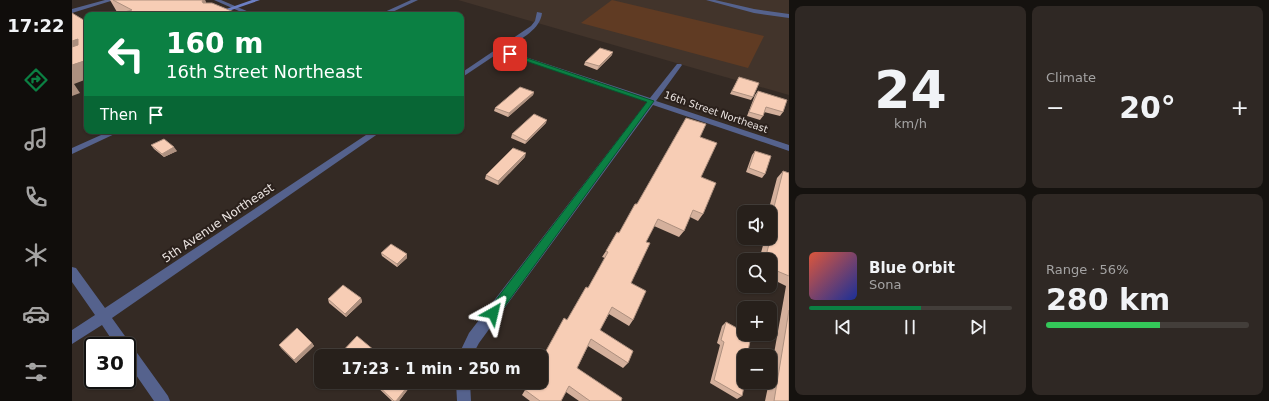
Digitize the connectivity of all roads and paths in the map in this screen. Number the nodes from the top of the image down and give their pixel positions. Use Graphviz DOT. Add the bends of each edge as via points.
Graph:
graph roads {
  1 [pos="111,0"];
  2 [pos="217,0"];
  3 [pos="257,0"];
  4 [pos="415,0"];
  5 [pos="709,0"];
  6 [pos="235,7"];
  7 [pos="72,11"];
  8 [pos="221,12"];
  9 [pos="246,12"];
  10 [pos="388,12"];
  11 [pos="539,13"];
  12 [pos="789,16"];
  13 [pos="499,50"];
  14 [pos="679,65"];
  15 [pos="464,74"];
  16 [pos="651,101"];
  17 [pos="110,134"];
  18 [pos="374,134"];
  19 [pos="789,148"];
  20 [pos="72,151"];
  21 [pos="72,272"];
  22 [pos="103,316"];
  23 [pos="118,337"];
  24 [pos="72,338"];
  25 [pos="468,349"];
  26 [pos="136,363"];
  27 [pos="463,389"];
  28 [pos="163,401"];
  29 [pos="464,401"];
  1 -- 7 [label="street"];
  2 -- 6 [label="street"];
  3 -- 6 [label="street"];
  4 -- 10 [label="street"];
  5 -- 12 [label="street"];
  6 -- 8 [label="street"];
  6 -- 9 [label="street"];
  11 -- 13 [label="street" via="534,27"];
  13 -- 15 [label="street"];
  13 -- 16 [label="street, 16th Street Northeast"];
  14 -- 16 [label="street"];
  16 -- 19 [label="street, 16th Street Northeast"];
  16 -- 25 [label="street" via="474,338"];
  17 -- 20 [label="street"];
  18 -- 22 [label="street, 5th Avenue Northeast"];
  21 -- 22 [label="street"];
  22 -- 23 [label="street"];
  22 -- 24 [label="street, 5th Avenue Northeast"];
  26 -- 28 [label="street"];
  27 -- 29 [label="street"];
}
